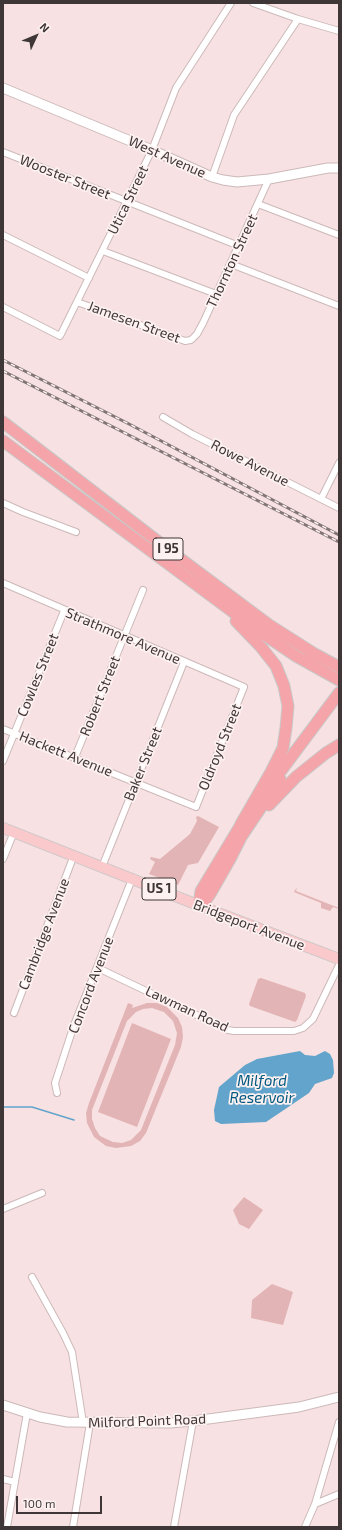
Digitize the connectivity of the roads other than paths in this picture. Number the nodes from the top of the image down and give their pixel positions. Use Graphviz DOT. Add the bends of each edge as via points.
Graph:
graph roads {
  1 [pos="231,3"];
  2 [pos="253,3"];
  3 [pos="298,19"];
  4 [pos="339,31"];
  5 [pos="3,88"];
  6 [pos="152,150"];
  7 [pos="3,152"];
  8 [pos="339,168"];
  9 [pos="212,178"];
  10 [pos="269,179"];
  11 [pos="127,202"];
  12 [pos="258,204"];
  13 [pos="3,235"];
  14 [pos="339,235"];
  15 [pos="239,246"];
  16 [pos="103,251"];
  17 [pos="230,264"];
  18 [pos="89,278"];
  19 [pos="216,294"];
  20 [pos="77,302"];
  21 [pos="339,306"];
  22 [pos="3,307"];
  23 [pos="191,340"];
  24 [pos="163,417"];
  25 [pos="3,422"];
  26 [pos="3,441"];
  27 [pos="339,463"];
  28 [pos="321,499"];
  29 [pos="3,502"];
  30 [pos="339,508"];
  31 [pos="76,532"];
  32 [pos="4,585"];
  33 [pos="143,590"];
  34 [pos="211,596"];
  35 [pos="64,610"];
  36 [pos="124,636"];
  37 [pos="313,653"];
  38 [pos="339,661"];
  39 [pos="184,662"];
  40 [pos="339,667"];
  41 [pos="338,680"];
  42 [pos="244,687"];
  43 [pos="339,693"];
  44 [pos="339,701"];
  45 [pos="3,729"];
  46 [pos="14,734"];
  47 [pos="339,745"];
  48 [pos="75,758"];
  49 [pos="3,761"];
  50 [pos="136,782"];
  51 [pos="196,807"];
  52 [pos="240,824"];
  53 [pos="3,828"];
  54 [pos="14,832"];
  55 [pos="74,855"];
  56 [pos="3,859"];
  57 [pos="230,860"];
  58 [pos="102,867"];
  59 [pos="132,878"];
  60 [pos="199,906"];
  61 [pos="339,959"];
  62 [pos="339,965"];
  63 [pos="98,968"];
  64 [pos="14,1013"];
  65 [pos="57,1093"];
  66 [pos="42,1193"];
  67 [pos="3,1209"];
  68 [pos="32,1277"];
  69 [pos="339,1397"];
  70 [pos="3,1404"];
  71 [pos="27,1413"];
  72 [pos="193,1421"];
  73 [pos="339,1422"];
  74 [pos="86,1423"];
  75 [pos="3,1480"];
  76 [pos="15,1482"];
  77 [pos="339,1494"];
  78 [pos="315,1504"];
  79 [pos="7,1527"];
  80 [pos="73,1527"];
  81 [pos="174,1527"];
  82 [pos="305,1527"];
  1 -- 6 [label="street, Utica Street" via="176,88"];
  2 -- 3 [label="street"];
  3 -- 4 [label="street"];
  3 -- 9 [label="street" via="234,116"];
  5 -- 6 [label="street, West Avenue"];
  6 -- 9 [label="street, West Avenue"];
  6 -- 11 [label="street, Utica Street"];
  7 -- 11 [label="street, Wooster Street"];
  8 -- 10 [label="street, West Avenue"];
  9 -- 10 [label="street, West Avenue" via="237,182"];
  10 -- 12 [label="street, Thornton Street"];
  11 -- 15 [label="street, Wooster Street"];
  11 -- 16 [label="street, Utica Street"];
  12 -- 14 [label="street"];
  12 -- 15 [label="street, Thornton Street"];
  13 -- 18 [label="street"];
  15 -- 17 [label="street, Thornton Street"];
  16 -- 18 [label="street, Utica Street"];
  16 -- 19 [label="street"];
  17 -- 19 [label="street, Thornton Street"];
  17 -- 21 [label="street"];
  18 -- 20 [label="street, Utica Street"];
  19 -- 23 [label="street, Thornton Street" via="196,336"];
  20 -- 22 [label="street, Utica Street" via="60,336"];
  20 -- 23 [label="street, Jamesen Street" via="185,341"];
  24 -- 28 [label="street, Rowe Avenue"];
  25 -- 37 [label="highway, I 95" via="227,594"];
  26 -- 34 [label="highway, I 95"];
  27 -- 28 [label="street"];
  28 -- 30 [label="street, Rowe Avenue"];
  29 -- 31 [label="street"];
  32 -- 35 [label="street, Strathmore Avenue"];
  33 -- 36 [label="street, Robert Street"];
  34 -- 41 [label="highway, I 95" via="290,652"];
  34 -- 52 [label="highway" via="269,656 284,686 288,706 282,748"];
  35 -- 36 [label="street, Strathmore Avenue"];
  35 -- 46 [label="street, Cowles Street"];
  36 -- 39 [label="street, Strathmore Avenue"];
  36 -- 48 [label="street, Robert Street"];
  37 -- 38 [label="highway"];
  37 -- 40 [label="highway, I 95"];
  39 -- 42 [label="street, Strathmore Avenue"];
  39 -- 50 [label="street, Baker Street"];
  42 -- 51 [label="street, Oldroyd Street"];
  43 -- 52 [label="highway"];
  44 -- 57 [label="highway" via="257,812"];
  45 -- 46 [label="street, Hackett Avenue"];
  46 -- 48 [label="street, Hackett Avenue"];
  46 -- 49 [label="street, Cowles Street"];
  47 -- 57 [label="highway" via="296,777 273,800"];
  48 -- 50 [label="street, Hackett Avenue"];
  50 -- 51 [label="street, Hackett Avenue"];
  50 -- 58 [label="street, Baker Street"];
  52 -- 60 [label="highway" via="201,891"];
  53 -- 54 [label="main road, Bridgeport Avenue / US 1"];
  54 -- 55 [label="main road, Bridgeport Avenue / US 1"];
  54 -- 56 [label="street"];
  55 -- 58 [label="main road, Bridgeport Avenue / US 1"];
  55 -- 64 [label="street, Cambridge Avenue"];
  57 -- 60 [label="highway" via="210,894"];
  58 -- 59 [label="main road, Bridgeport Avenue / US 1"];
  59 -- 60 [label="main road, Bridgeport Avenue / US 1"];
  59 -- 63 [label="street, Concord Avenue"];
  60 -- 61 [label="main road, Bridgeport Avenue / US 1"];
  62 -- 63 [label="street, Lawman Road" via="313,1019 303,1028 294,1031 228,1030"];
  63 -- 65 [label="street, Concord Avenue" via="74,1025 55,1083"];
  66 -- 67 [label="street"];
  68 -- 74 [label="street" via="72,1352"];
  69 -- 72 [label="street, Milford Point Road" via="299,1407"];
  70 -- 71 [label="street, Milford Point Road"];
  71 -- 74 [label="street, Milford Point Road" via="52,1420"];
  71 -- 76 [label="street"];
  72 -- 74 [label="street, Milford Point Road"];
  72 -- 81 [label="street"];
  73 -- 78 [label="street"];
  74 -- 80 [label="street"];
  75 -- 76 [label="street"];
  76 -- 79 [label="street"];
  77 -- 78 [label="street"];
  78 -- 82 [label="street"];
}
